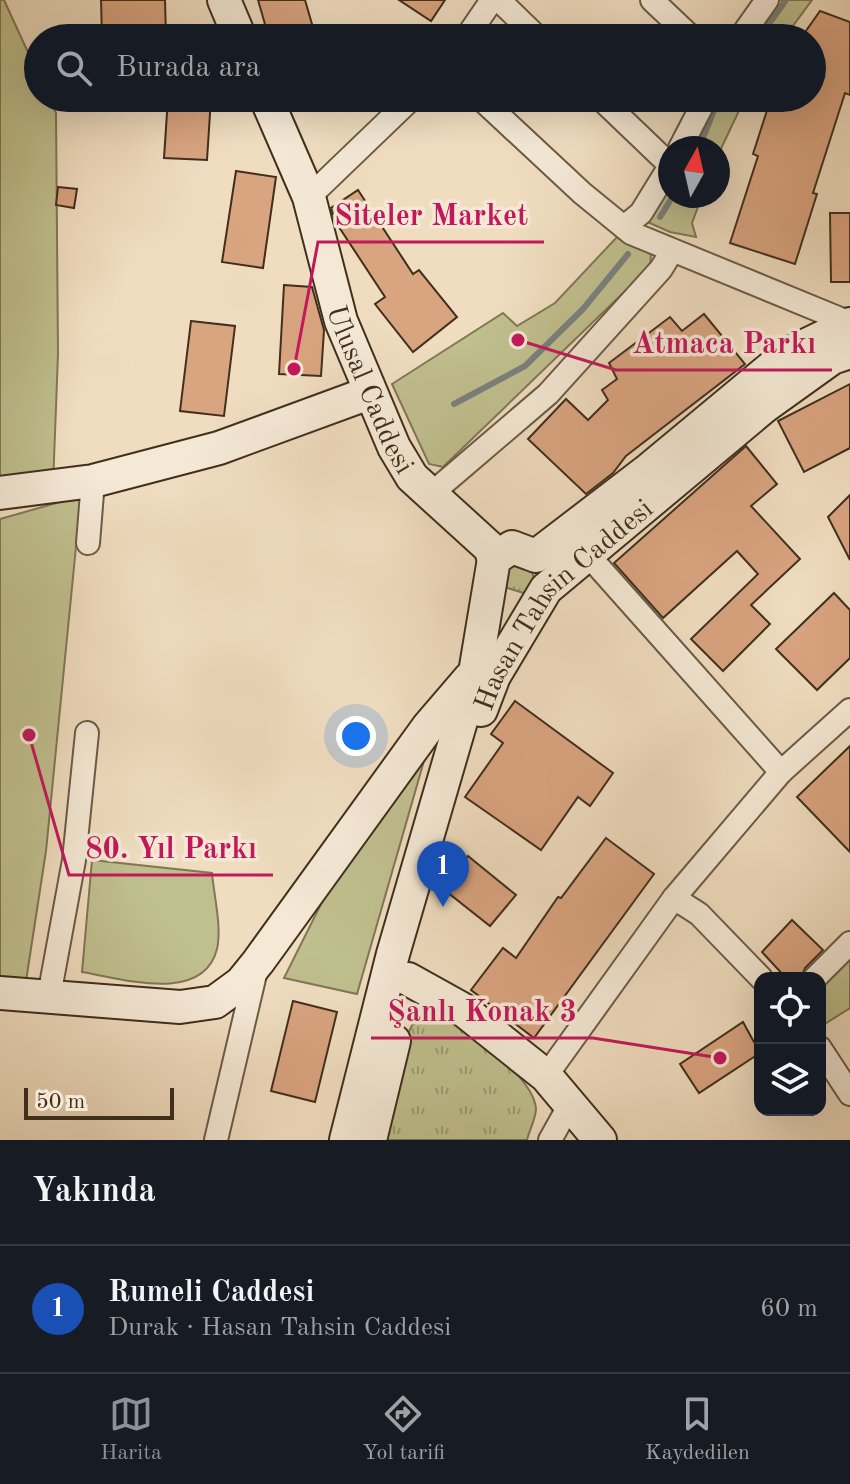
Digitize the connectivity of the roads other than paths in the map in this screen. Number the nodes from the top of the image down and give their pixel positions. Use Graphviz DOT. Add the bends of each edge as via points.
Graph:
graph roads {
  1 [pos="224,0"];
  2 [pos="492,0"];
  3 [pos="499,0"];
  4 [pos="652,0"];
  5 [pos="767,0"];
  6 [pos="234,24"];
  7 [pos="476,24"];
  8 [pos="524,24"];
  9 [pos="677,24"];
  10 [pos="750,24"];
  11 [pos="272,112"];
  12 [pos="397,112"];
  13 [pos="495,112"];
  14 [pos="614,112"];
  15 [pos="699,112"];
  16 [pos="686,136"];
  17 [pos="658,154"];
  18 [pos="658,185"];
  19 [pos="309,197"];
  20 [pos="624,227"];
  21 [pos="672,251"];
  22 [pos="850,324"];
  23 [pos="850,352"];
  24 [pos="369,393"];
  25 [pos="93,481"];
  26 [pos="0,493"];
  27 [pos="431,494"];
  28 [pos="88,543"];
  29 [pos="514,554"];
  30 [pos="588,555"];
  31 [pos="546,589"];
  32 [pos="486,672"];
  33 [pos="850,710"];
  34 [pos="87,733"];
  35 [pos="781,772"];
  36 [pos="674,898"];
  37 [pos="850,943"];
  38 [pos="258,962"];
  39 [pos="755,972"];
  40 [pos="821,972"];
  41 [pos="408,979"];
  42 [pos="0,993"];
  43 [pos="49,996"];
  44 [pos="826,1057"];
  45 [pos="546,1076"];
  46 [pos="850,1094"];
  47 [pos="569,1106"];
  48 [pos="216,1140"];
  49 [pos="346,1140"];
  50 [pos="370,1140"];
  51 [pos="550,1140"];
  52 [pos="600,1140"];
  1 -- 6 [label="main road"];
  2 -- 7 [label="street"];
  3 -- 8 [label="street"];
  4 -- 9 [label="street"];
  5 -- 10 [label="street"];
  11 -- 19 [label="main road, Ulusal Caddesi"];
  12 -- 19 [label="street"];
  13 -- 20 [label="street"];
  14 -- 17 [label="street"];
  15 -- 16 [label="street"];
  18 -- 20 [label="street" via="641,213"];
  19 -- 24 [label="main road, Ulusal Caddesi" via="341,321"];
  20 -- 21 [label="street"];
  21 -- 22 [label="street"];
  21 -- 27 [label="street" via="548,394"];
  22 -- 29 [label="main road, Hasan Tahsin Caddesi" via="788,354 636,480"];
  23 -- 30 [label="main road, Hasan Tahsin Caddesi" via="832,358 765,406"];
  24 -- 25 [label="main road" via="219,448"];
  24 -- 27 [label="main road, Ulusal Caddesi" via="412,477"];
  25 -- 26 [label="main road"];
  25 -- 28 [label="street"];
  27 -- 29 [label="main road, Ulusal Caddesi"];
  29 -- 31 [label="main road" via="542,566"];
  29 -- 32 [label="main road, Hasan Tahsin Caddesi"];
  30 -- 31 [label="main road, Hasan Tahsin Caddesi"];
  30 -- 35 [label="street"];
  31 -- 32 [label="main road, Hasan Tahsin Caddesi"];
  32 -- 38 [label="main road" via="428,727"];
  32 -- 41 [label="main road, Hasan Tahsin Caddesi" via="480,712"];
  32 -- 49 [label="main road, Hasan Tahsin Caddesi" via="393,954"];
  33 -- 35 [label="street"];
  34 -- 43 [label="street" via="74,860"];
  35 -- 36 [label="street"];
  36 -- 39 [label="street" via="699,914"];
  36 -- 45 [label="street"];
  37 -- 40 [label="street"];
  38 -- 43 [label="main road" via="215,1002 180,1007"];
  38 -- 48 [label="street"];
  41 -- 45 [label="main road" via="462,1009"];
  41 -- 50 [label="main road, Hasan Tahsin Caddesi"];
  42 -- 43 [label="main road"];
  44 -- 46 [label="street"];
  45 -- 47 [label="main road"];
  47 -- 51 [label="street"];
  47 -- 52 [label="main road"];
}
